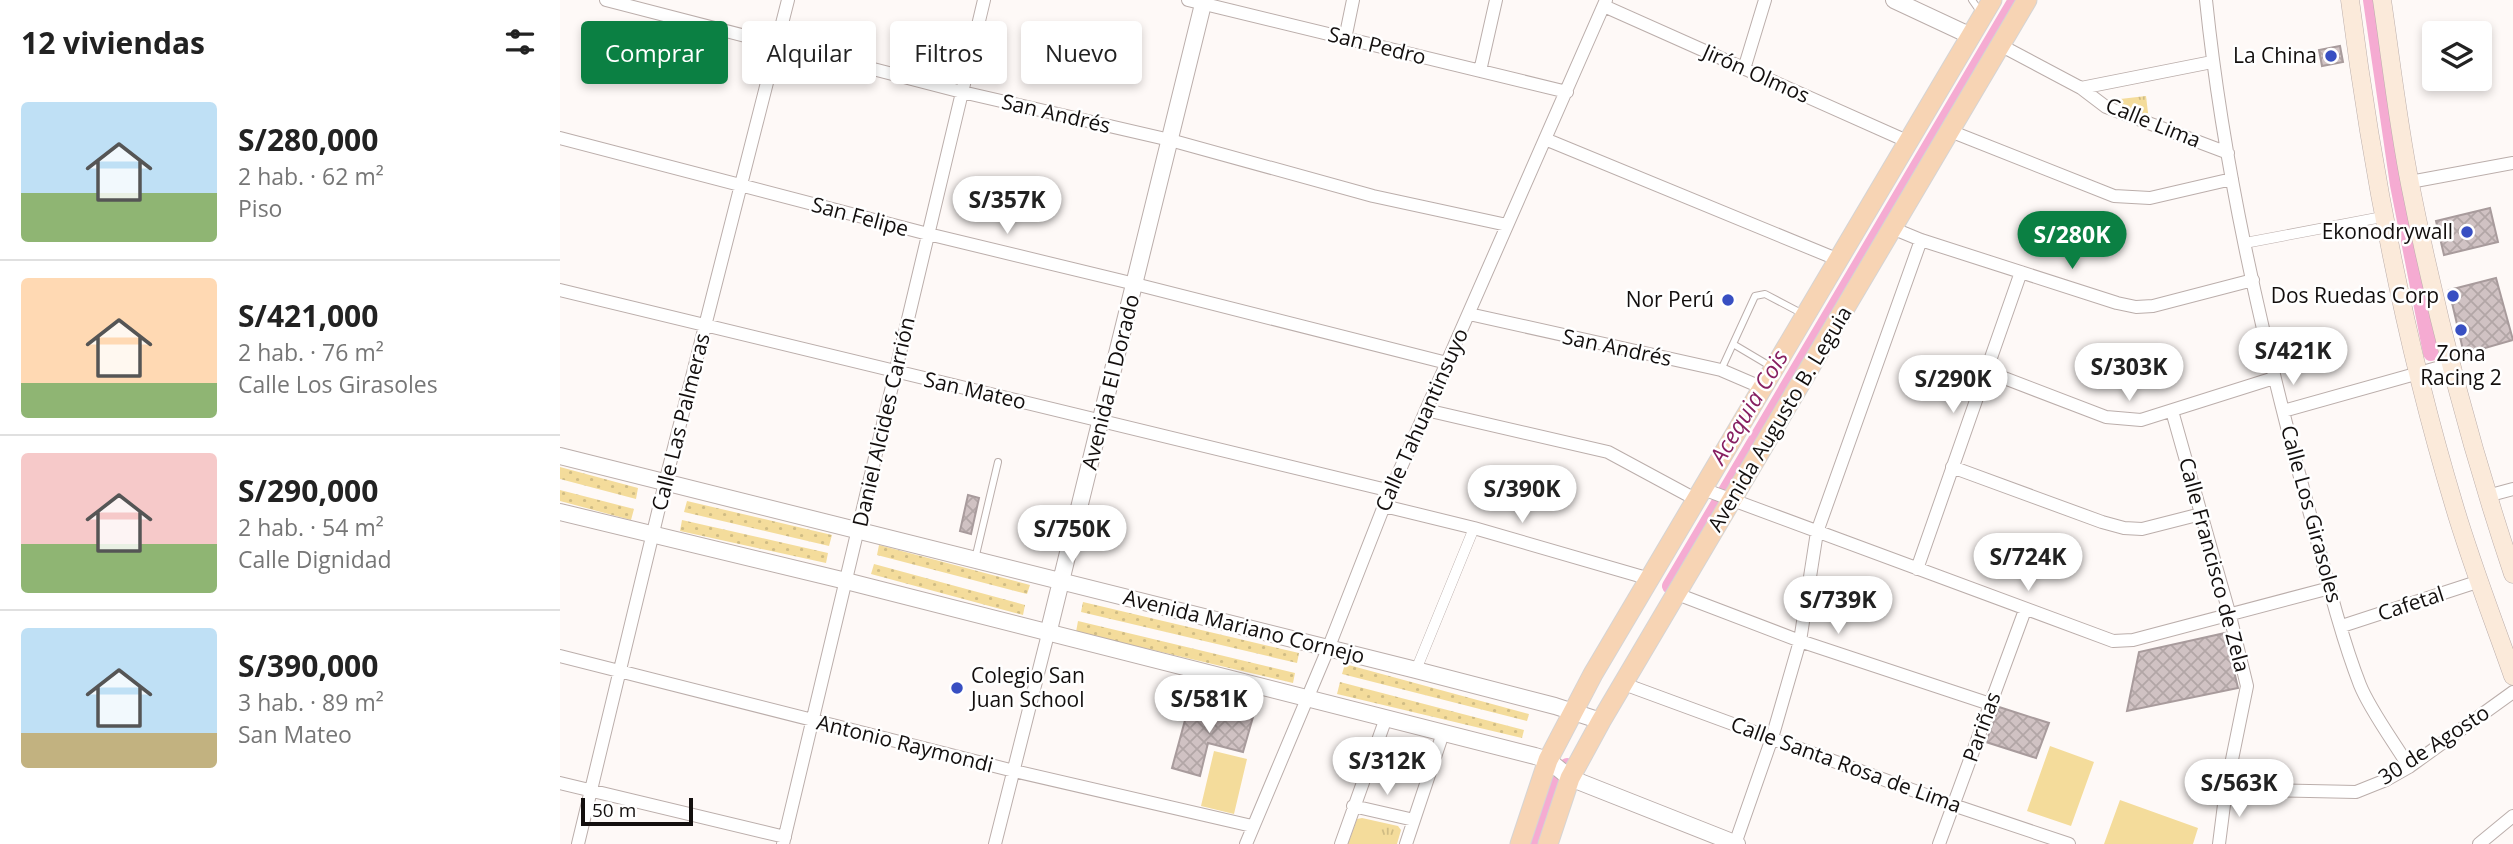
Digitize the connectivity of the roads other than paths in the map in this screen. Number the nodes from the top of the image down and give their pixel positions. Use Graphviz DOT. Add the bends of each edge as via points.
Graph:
graph roads {
  1 [pos="606,0"];
  2 [pos="788,0"];
  3 [pos="984,0"];
  4 [pos="1353,0"];
  5 [pos="1496,0"];
  6 [pos="1765,0"];
  7 [pos="2027,0"];
  8 [pos="2206,0"];
  9 [pos="2350,0"];
  10 [pos="2382,0"];
  11 [pos="1198,1"];
  12 [pos="1900,1"];
  13 [pos="1605,3"];
  14 [pos="1983,5"];
  15 [pos="783,21"];
  16 [pos="742,36"];
  17 [pos="1971,36"];
  18 [pos="1345,38"];
  19 [pos="2000,46"];
  20 [pos="2212,62"];
  21 [pos="1744,69"];
  22 [pos="876,70"];
  23 [pos="1480,71"];
  24 [pos="767,84"];
  25 [pos="2081,88"];
  26 [pos="962,92"];
  27 [pos="1567,92"];
  28 [pos="1950,131"];
  29 [pos="560,138"];
  30 [pos="1545,139"];
  31 [pos="1170,140"];
  32 [pos="1909,142"];
  33 [pos="2228,153"];
  34 [pos="2513,163"];
  35 [pos="2232,179"];
  36 [pos="2410,182"];
  37 [pos="741,186"];
  38 [pos="2382,217"];
  39 [pos="1507,225"];
  40 [pos="1892,228"];
  41 [pos="928,234"];
  42 [pos="1921,240"];
  43 [pos="2245,243"];
  44 [pos="1839,260"];
  45 [pos="2021,272"];
  46 [pos="2253,281"];
  47 [pos="1135,284"];
  48 [pos="560,290"];
  49 [pos="1469,314"];
  50 [pos="1806,316"];
  51 [pos="705,327"];
  52 [pos="1733,344"];
  53 [pos="1447,363"];
  54 [pos="2451,364"];
  55 [pos="1774,368"];
  56 [pos="1721,370"];
  57 [pos="1986,371"];
  58 [pos="895,372"];
  59 [pos="2418,372"];
  60 [pos="2274,378"];
  61 [pos="1763,388"];
  62 [pos="1426,410"];
  63 [pos="2172,411"];
  64 [pos="2283,411"];
  65 [pos="1101,420"];
  66 [pos="560,457"];
  67 [pos="998,462"];
  68 [pos="1952,467"];
  69 [pos="665,483"];
  70 [pos="2513,489"];
  71 [pos="1391,491"];
  72 [pos="1701,493"];
  73 [pos="2487,496"];
  74 [pos="1731,500"];
  75 [pos="1384,506"];
  76 [pos="560,512"];
  77 [pos="2201,514"];
  78 [pos="1474,528"];
  79 [pos="859,531"];
  80 [pos="1817,532"];
  81 [pos="653,535"];
  82 [pos="975,561"];
  83 [pos="1917,569"];
  84 [pos="2513,574"];
  85 [pos="1650,579"];
  86 [pos="846,581"];
  87 [pos="1062,581"];
  88 [pos="2480,581"];
  89 [pos="2330,588"];
  90 [pos="1677,594"];
  91 [pos="2025,610"];
  92 [pos="2230,616"];
  93 [pos="2342,626"];
  94 [pos="1048,634"];
  95 [pos="1800,641"];
  96 [pos="1328,649"];
  97 [pos="560,656"];
  98 [pos="1416,670"];
  99 [pos="620,671"];
  100 [pos="2513,676"];
  101 [pos="1624,684"];
  102 [pos="2513,692"];
  103 [pos="1307,698"];
  104 [pos="1990,704"];
  105 [pos="1573,711"];
  106 [pos="1386,719"];
  107 [pos="813,721"];
  108 [pos="1601,721"];
  109 [pos="1444,733"];
  110 [pos="1772,738"];
  111 [pos="1548,760"];
  112 [pos="2409,767"];
  113 [pos="1014,771"];
  114 [pos="1570,777"];
  115 [pos="560,783"];
  116 [pos="2226,789"];
  117 [pos="591,791"];
  118 [pos="1953,805"];
  119 [pos="1353,806"];
  120 [pos="2513,816"];
  121 [pos="1414,820"];
  122 [pos="1252,826"];
  123 [pos="784,841"];
  124 [pos="578,844"];
  125 [pos="995,844"];
  126 [pos="1246,844"];
  127 [pos="1341,844"];
  128 [pos="1406,844"];
  129 [pos="1520,844"];
  130 [pos="1548,844"];
  131 [pos="1736,844"];
  132 [pos="1939,844"];
  133 [pos="2069,844"];
  134 [pos="2219,844"];
  135 [pos="2479,844"];
  1 -- 16 [label="street, San Andrés"];
  2 -- 15 [label="street, Calle Las Palmeras"];
  3 -- 26 [label="street, Daniel Alcides Carrión"];
  4 -- 18 [label="street"];
  5 -- 23 [label="street"];
  6 -- 21 [label="street"];
  7 -- 19 [label="main road, Avenida Augusto B. Leguia"];
  8 -- 20 [label="street, Calle Los Girasoles"];
  9 -- 38 [label="main road"];
  10 -- 36 [label="main road"];
  11 -- 18 [label="street, San Pedro"];
  11 -- 31 [label="street, Avenida El Dorado"];
  12 -- 17 [label="street"];
  13 -- 21 [label="street, Jirón Olmos"];
  13 -- 27 [label="street, Calle Tahuantinsuyo"];
  14 -- 17 [label="main road, Avenida Augusto B. Leguia"];
  17 -- 32 [label="main road, Avenida Augusto B. Leguia"];
  18 -- 23 [label="street, San Pedro"];
  19 -- 25 [label="street, Calle Lima"];
  19 -- 28 [label="main road, Avenida Augusto B. Leguia"];
  20 -- 25 [label="street, Calle Lima"];
  20 -- 33 [label="street, Calle Los Girasoles"];
  21 -- 32 [label="street, Jirón Olmos"];
  22 -- 26 [label="street, San Andrés"];
  23 -- 27 [label="street, San Pedro"];
  24 -- 37 [label="street, Calle Las Palmeras"];
  25 -- 33 [label="street, Calle Lima" via="2106,107"];
  26 -- 31 [label="street, San Andrés"];
  26 -- 41 [label="street, Daniel Alcides Carrión"];
  27 -- 30 [label="street, Calle Tahuantinsuyo"];
  28 -- 35 [label="street" via="2114,196 2150,198"];
  28 -- 40 [label="main road, Avenida Augusto B. Leguia"];
  29 -- 37 [label="street, San Felipe"];
  30 -- 39 [label="street, Calle Tahuantinsuyo"];
  30 -- 44 [label="street"];
  31 -- 39 [label="street, San Andrés" via="1373,196"];
  31 -- 47 [label="street, Avenida El Dorado"];
  32 -- 44 [label="main road, Avenida Augusto B. Leguia"];
  33 -- 35 [label="street, Calle Los Girasoles"];
  34 -- 36 [label="street"];
  35 -- 43 [label="street, Calle Los Girasoles"];
  36 -- 54 [label="main road"];
  37 -- 41 [label="street, San Felipe"];
  37 -- 51 [label="street, Calle Las Palmeras"];
  38 -- 43 [label="street"];
  38 -- 59 [label="main road"];
  39 -- 49 [label="street, Calle Tahuantinsuyo"];
  40 -- 42 [label="street"];
  40 -- 74 [label="main road, Avenida Augusto B. Leguia"];
  41 -- 47 [label="street, San Felipe"];
  41 -- 58 [label="street, Daniel Alcides Carrión"];
  42 -- 45 [label="street"];
  42 -- 80 [label="street"];
  43 -- 46 [label="street, Calle Los Girasoles"];
  44 -- 50 [label="main road, Avenida Augusto B. Leguia"];
  45 -- 46 [label="street" via="2136,307"];
  45 -- 57 [label="street"];
  46 -- 60 [label="street, Calle Los Girasoles"];
  47 -- 53 [label="street, San Felipe"];
  47 -- 65 [label="street, Avenida El Dorado"];
  48 -- 51 [label="street, San Mateo"];
  49 -- 53 [label="street, Calle Tahuantinsuyo"];
  49 -- 56 [label="street, San Andrés"];
  50 -- 52 [label="lane" via="1759,294"];
  50 -- 55 [label="main road, Avenida Augusto B. Leguia"];
  51 -- 58 [label="street, San Mateo"];
  51 -- 69 [label="street, Calle Las Palmeras"];
  52 -- 55 [label="lane"];
  52 -- 56 [label="lane"];
  53 -- 62 [label="street, Calle Tahuantinsuyo"];
  54 -- 59 [label="street"];
  54 -- 73 [label="main road"];
  55 -- 61 [label="main road, Avenida Augusto B. Leguia"];
  56 -- 61 [label="street, San Andrés"];
  57 -- 63 [label="street" via="2106,418 2141,420"];
  57 -- 68 [label="street"];
  58 -- 65 [label="street, San Mateo"];
  58 -- 79 [label="street, Daniel Alcides Carrión"];
  59 -- 64 [label="street"];
  59 -- 88 [label="main road" via="2454,506"];
  60 -- 63 [label="street"];
  60 -- 64 [label="street, Calle Los Girasoles"];
  61 -- 72 [label="main road, Avenida Augusto B. Leguia"];
  62 -- 71 [label="street, Calle Tahuantinsuyo"];
  62 -- 72 [label="street" via="1608,452"];
  63 -- 77 [label="street, Calle Francisco de Zela"];
  64 -- 89 [label="street, Calle Los Girasoles"];
  65 -- 71 [label="street, San Mateo"];
  65 -- 87 [label="street, Avenida El Dorado"];
  66 -- 69 [label="street, Avenida Mariano Cornejo"];
  67 -- 82 [label="lane"];
  68 -- 77 [label="street" via="2124,528 2142,529"];
  68 -- 83 [label="street"];
  69 -- 79 [label="street, Avenida Mariano Cornejo"];
  69 -- 81 [label="street, Calle Las Palmeras"];
  70 -- 73 [label="street"];
  71 -- 75 [label="street, Calle Tahuantinsuyo"];
  72 -- 74 [label="street"];
  72 -- 85 [label="main road, Avenida Augusto B. Leguia"];
  73 -- 84 [label="main road"];
  74 -- 80 [label="street"];
  74 -- 90 [label="main road, Avenida Augusto B. Leguia"];
  75 -- 78 [label="street"];
  75 -- 96 [label="street, Calle Tahuantinsuyo"];
  76 -- 81 [label="street"];
  77 -- 92 [label="street, Calle Francisco de Zela"];
  78 -- 85 [label="street"];
  78 -- 98 [label="street"];
  79 -- 82 [label="street, Avenida Mariano Cornejo"];
  79 -- 86 [label="street, Daniel Alcides Carrión"];
  80 -- 83 [label="street"];
  80 -- 95 [label="street"];
  81 -- 86 [label="street"];
  81 -- 99 [label="street, Calle Las Palmeras"];
  82 -- 87 [label="street, Avenida Mariano Cornejo"];
  83 -- 91 [label="street"];
  85 -- 105 [label="main road, Avenida Augusto B. Leguia"];
  86 -- 94 [label="street"];
  86 -- 107 [label="street, Daniel Alcides Carrión"];
  87 -- 94 [label="street, Avenida El Dorado"];
  87 -- 96 [label="street, Avenida Mariano Cornejo"];
  88 -- 93 [label="street, Cafetal"];
  88 -- 100 [label="main road"];
  89 -- 92 [label="street"];
  89 -- 93 [label="street, Calle Los Girasoles"];
  90 -- 95 [label="street"];
  90 -- 101 [label="main road, Avenida Augusto B. Leguia"];
  91 -- 92 [label="street" via="2113,641"];
  91 -- 104 [label="street, Pariñas"];
  92 -- 116 [label="street, Calle Francisco de Zela" via="2247,685"];
  93 -- 112 [label="street, Calle Los Girasoles" via="2361,687"];
  94 -- 103 [label="street"];
  94 -- 113 [label="street, Avenida El Dorado"];
  95 -- 104 [label="street"];
  95 -- 110 [label="street"];
  96 -- 98 [label="street, Avenida Mariano Cornejo"];
  96 -- 103 [label="street, Calle Tahuantinsuyo"];
  97 -- 99 [label="street, Antonio Raymondi"];
  98 -- 105 [label="street, Avenida Mariano Cornejo"];
  99 -- 107 [label="street, Antonio Raymondi"];
  99 -- 117 [label="street, Calle Las Palmeras"];
  101 -- 108 [label="main road, Avenida Augusto B. Leguia"];
  101 -- 110 [label="street, Calle Santa Rosa de Lima"];
  102 -- 112 [label="street, 30 de Agosto"];
  103 -- 106 [label="street"];
  103 -- 122 [label="street, Calle Tahuantinsuyo"];
  104 -- 118 [label="street, Pariñas"];
  105 -- 108 [label="street, Avenida Mariano Cornejo"];
  105 -- 111 [label="main road, Avenida Augusto B. Leguia"];
  106 -- 109 [label="street"];
  106 -- 119 [label="street"];
  107 -- 113 [label="street, Antonio Raymondi"];
  107 -- 123 [label="street, Daniel Alcides Carrión"];
  108 -- 114 [label="main road, Avenida Augusto B. Leguia"];
  109 -- 111 [label="street"];
  109 -- 121 [label="street"];
  110 -- 118 [label="street, Calle Santa Rosa de Lima"];
  110 -- 131 [label="street"];
  111 -- 114 [label="street"];
  111 -- 129 [label="main road, Avenida Augusto B. Leguia"];
  112 -- 116 [label="street, 30 de Agosto" via="2356,792"];
  113 -- 122 [label="street, Antonio Raymondi"];
  113 -- 125 [label="street, Avenida El Dorado"];
  114 -- 130 [label="main road, Avenida Augusto B. Leguia"];
  114 -- 131 [label="street"];
  115 -- 117 [label="street"];
  116 -- 134 [label="street, Calle Francisco de Zela"];
  117 -- 123 [label="street"];
  117 -- 124 [label="street, Calle Las Palmeras"];
  118 -- 132 [label="street, Pariñas"];
  118 -- 133 [label="street, Calle Santa Rosa de Lima"];
  119 -- 121 [label="street"];
  119 -- 127 [label="street"];
  120 -- 135 [label="street"];
  121 -- 128 [label="street"];
  122 -- 126 [label="street, Calle Tahuantinsuyo"];
}
